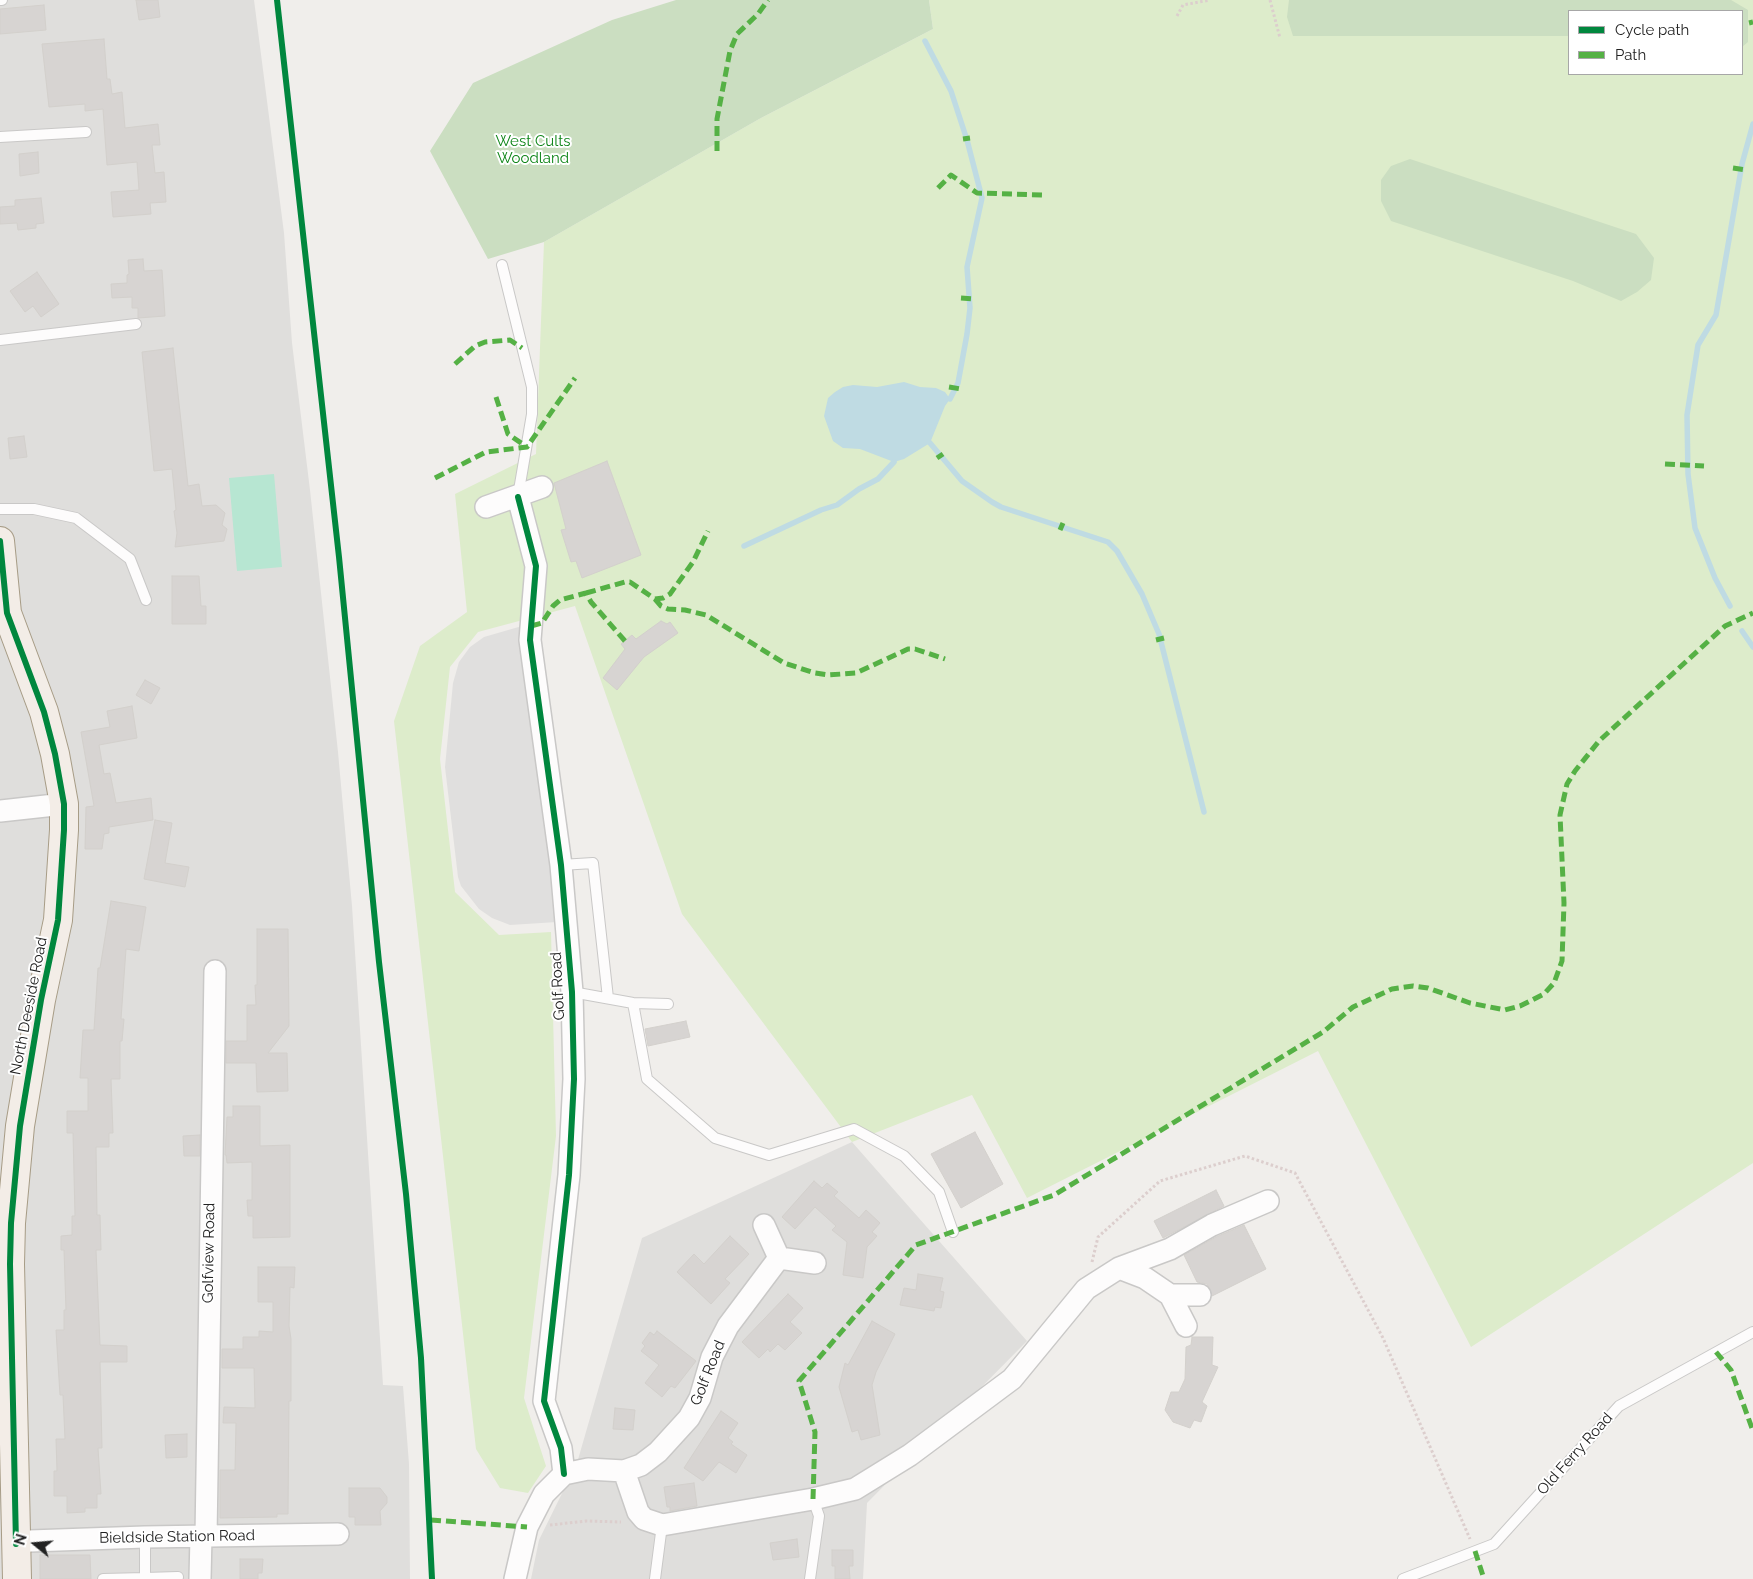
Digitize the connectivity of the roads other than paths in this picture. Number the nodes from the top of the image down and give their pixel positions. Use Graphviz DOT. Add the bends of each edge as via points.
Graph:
graph roads {
  1 [pos="86,132"];
  2 [pos="0,137"];
  3 [pos="502,266"];
  4 [pos="136,324"];
  5 [pos="0,340"];
  6 [pos="542,487"];
  7 [pos="518,497"];
  8 [pos="486,507"];
  9 [pos="0,509"];
  10 [pos="0,541"];
  11 [pos="146,600"];
  12 [pos="64,804"];
  13 [pos="0,811"];
  14 [pos="561,865"];
  15 [pos="215,970"];
  16 [pos="572,992"];
  17 [pos="608,998"];
  18 [pos="633,1003"];
  19 [pos="668,1004"];
  20 [pos="1268,1201"];
  21 [pos="764,1225"];
  22 [pos="953,1232"];
  23 [pos="779,1258"];
  24 [pos="816,1263"];
  25 [pos="1119,1268"];
  26 [pos="1170,1294"];
  27 [pos="1200,1295"];
  28 [pos="1186,1326"];
  29 [pos="1753,1332"];
  30 [pos="624,1471"];
  31 [pos="564,1474"];
  32 [pos="812,1499"];
  33 [pos="653,1522"];
  34 [pos="338,1534"];
  35 [pos="203,1536"];
  36 [pos="144,1537"];
  37 [pos="16,1544"];
  38 [pos="178,1577"];
  39 [pos="145,1578"];
  40 [pos="17,1579"];
  41 [pos="103,1579"];
  42 [pos="200,1579"];
  43 [pos="515,1579"];
  44 [pos="655,1579"];
  45 [pos="810,1579"];
  46 [pos="1403,1579"];
  1 -- 2 [label="lane"];
  3 -- 7 [label="lane" via="532,387 532,414"];
  4 -- 5 [label="lane"];
  6 -- 7 [label="street"];
  7 -- 8 [label="street"];
  7 -- 14 [label="street, Golf Road" via="536,566 530,640"];
  9 -- 11 [label="lane" via="34,509 76,518 130,559"];
  10 -- 12 [label="main road, North Deeside Road" via="7,613 44,712"];
  12 -- 13 [label="street"];
  12 -- 37 [label="main road, North Deeside Road" via="62,888 20,1126 11,1223"];
  14 -- 16 [label="street, Golf Road"];
  14 -- 17 [label="lane" via="593,863"];
  15 -- 35 [label="street, Golfview Road"];
  16 -- 17 [label="lane"];
  16 -- 31 [label="street, Golf Road" via="574,1079 569,1175 544,1400 561,1448"];
  17 -- 18 [label="lane"];
  18 -- 19 [label="lane"];
  18 -- 22 [label="lane" via="647,1079 715,1138 770,1155 854,1129 904,1156 939,1192"];
  20 -- 25 [label="street" via="1212,1225 1170,1249"];
  21 -- 23 [label="street"];
  23 -- 24 [label="street"];
  23 -- 30 [label="street, Golf Road" via="728,1326 712,1357 700,1398 689,1418 641,1466"];
  25 -- 26 [label="street" via="1145,1278"];
  25 -- 32 [label="street" via="1086,1289 1012,1379 910,1455 855,1489"];
  26 -- 27 [label="street"];
  26 -- 28 [label="street"];
  29 -- 46 [label="lane, Old Ferry Road" via="1619,1406 1494,1544"];
  30 -- 31 [label="street, Golf Road" via="588,1469"];
  30 -- 33 [label="street" via="633,1502"];
  31 -- 43 [label="street" via="544,1494 527,1527"];
  32 -- 33 [label="street"];
  32 -- 45 [label="lane" via="819,1516"];
  33 -- 44 [label="lane"];
  34 -- 35 [label="street, Bieldside Station Road"];
  35 -- 36 [label="street, Bieldside Station Road"];
  35 -- 42 [label="street, Golfview Road"];
  36 -- 37 [label="street, Bieldside Station Road"];
  36 -- 39 [label="lane"];
  37 -- 40 [label="main road, North Deeside Road"];
  38 -- 39 [label="lane"];
  39 -- 41 [label="lane"];
}
